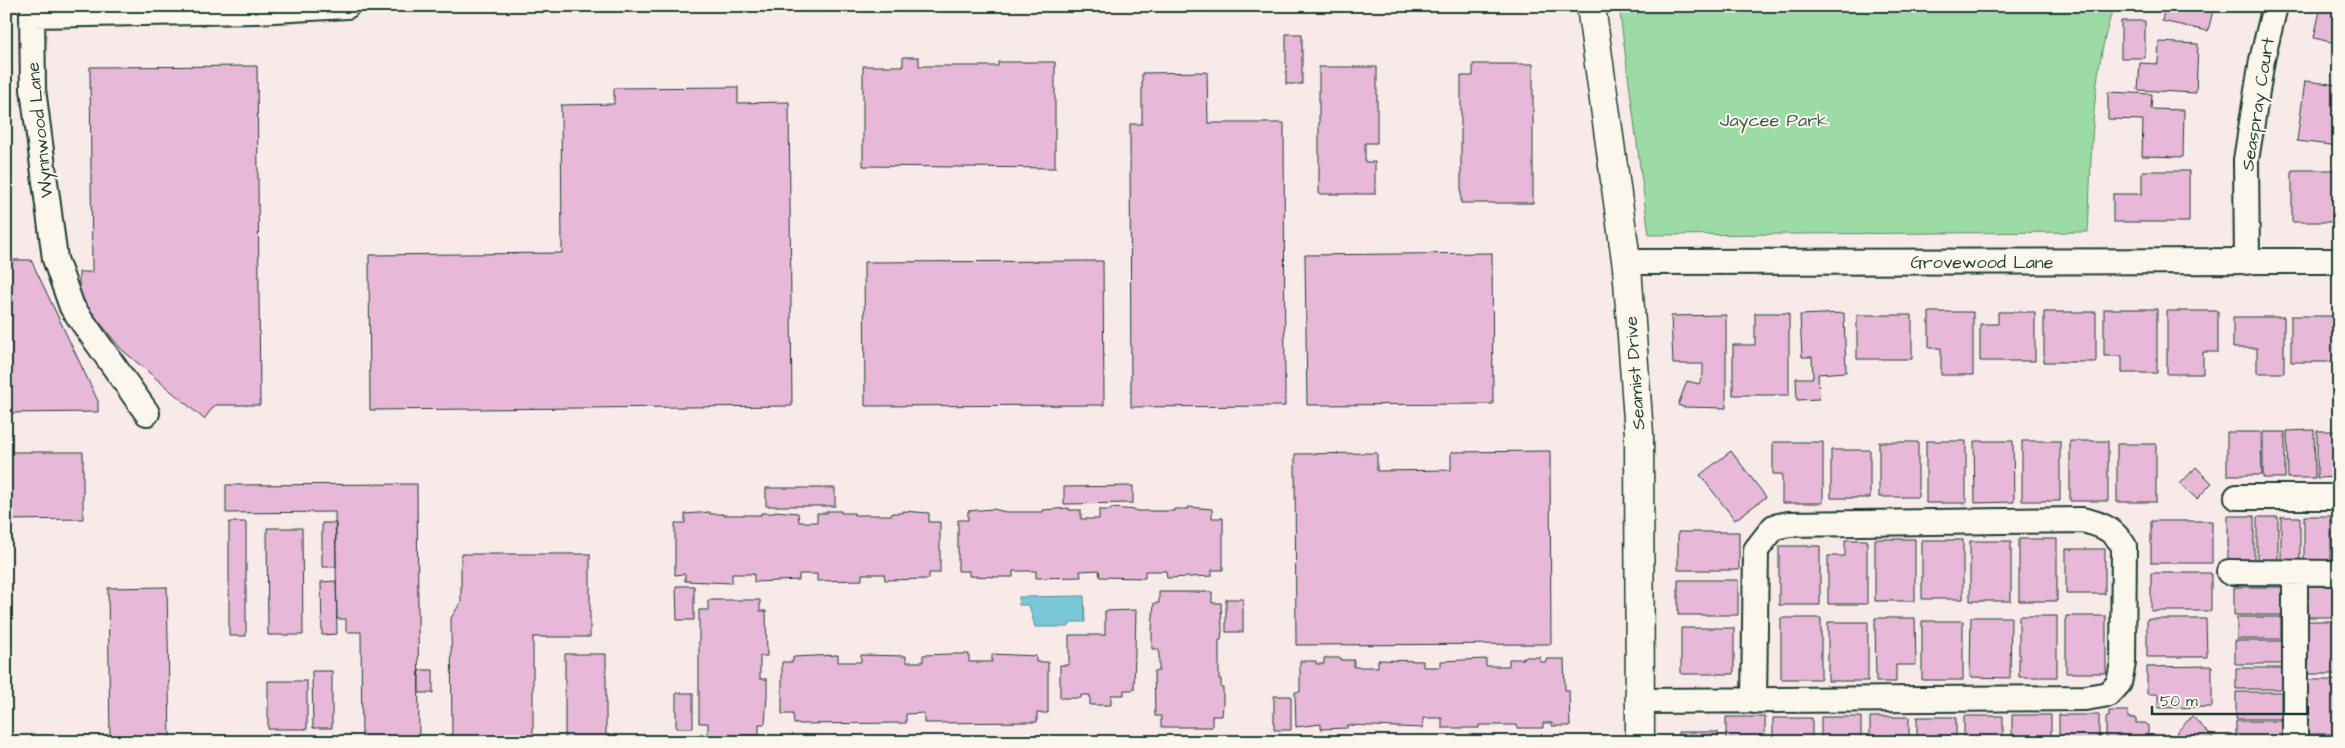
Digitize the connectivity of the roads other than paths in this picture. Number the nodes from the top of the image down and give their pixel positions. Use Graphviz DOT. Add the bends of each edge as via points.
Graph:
graph roads {
  1 [pos="347,6"];
  2 [pos="1591,6"];
  3 [pos="2275,6"];
  4 [pos="2339,261"];
  5 [pos="1626,262"];
  6 [pos="2247,262"];
  7 [pos="147,413"];
  8 [pos="2236,497"];
  9 [pos="2339,497"];
  10 [pos="2229,572"];
  11 [pos="2295,573"];
  12 [pos="2339,573"];
  13 [pos="1640,701"];
  14 [pos="1754,701"];
  15 [pos="1640,742"];
  16 [pos="2295,742"];
  1 -- 7 [label="street, Wynnwood Lane" via="32,15 33,89 55,259 72,307"];
  2 -- 5 [label="street, Seamist Drive"];
  3 -- 6 [label="street, Seaspray Court" via="2262,60 2246,160"];
  4 -- 6 [label="street, Grovewood Lane"];
  5 -- 6 [label="street, Grovewood Lane"];
  5 -- 13 [label="street, Seamist Drive" via="1639,434"];
  8 -- 9 [label="street"];
  10 -- 11 [label="street"];
  11 -- 12 [label="street"];
  11 -- 16 [label="street"];
  13 -- 14 [label="street"];
  13 -- 15 [label="street, Seamist Drive"];
  14 -- 14 [label="street" via="2085,698 2109,694 2119,683 2123,663 2124,546 2108,529 2082,520 1774,526 1756,550"];
}
